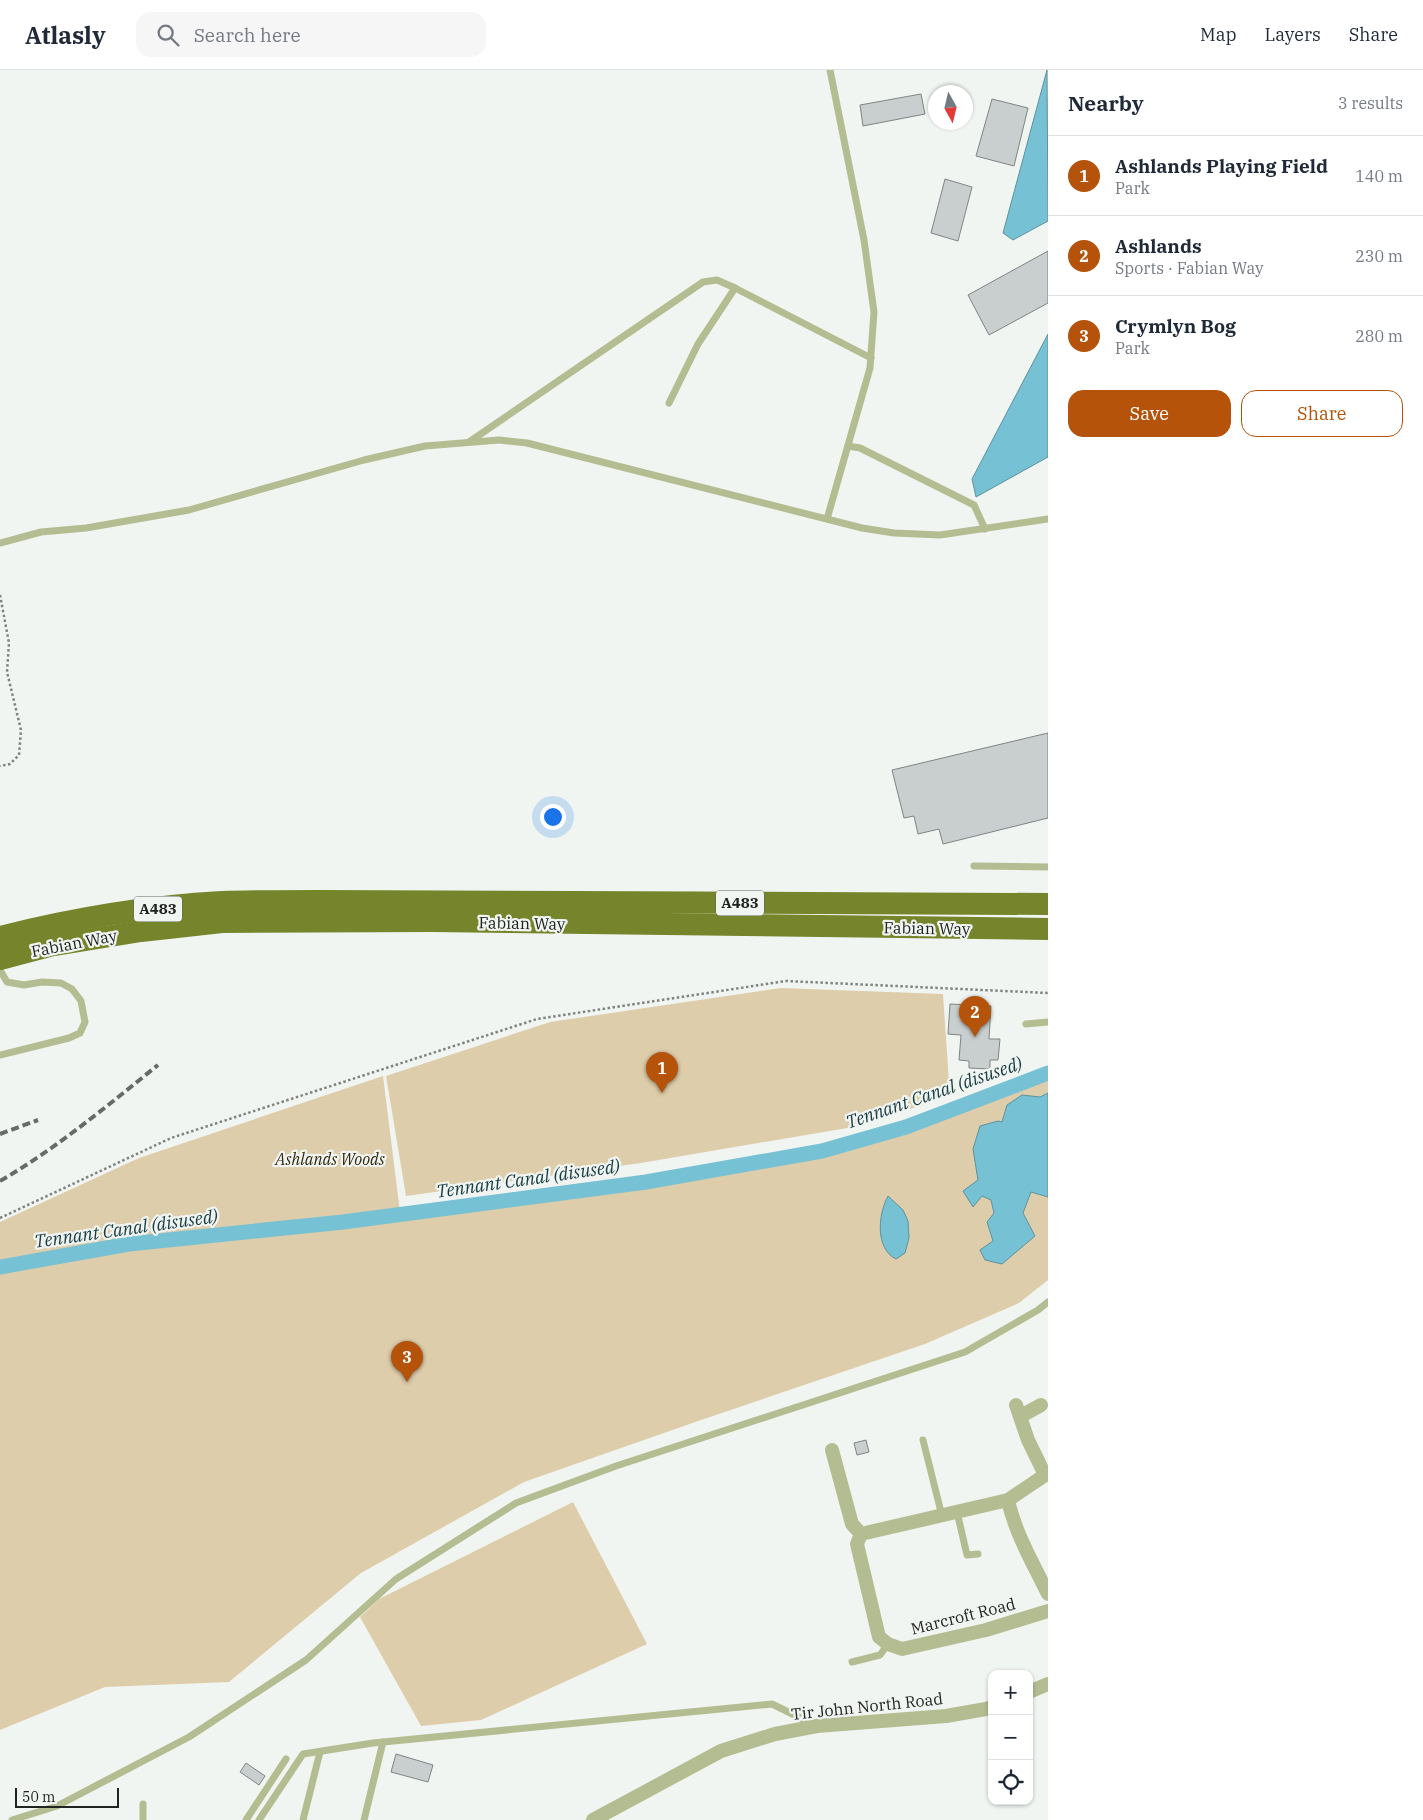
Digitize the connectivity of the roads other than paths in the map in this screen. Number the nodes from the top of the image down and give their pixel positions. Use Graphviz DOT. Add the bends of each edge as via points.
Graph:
graph roads {
  1 [pos="830,70"];
  2 [pos="735,288"];
  3 [pos="871,358"];
  4 [pos="670,403"];
  5 [pos="469,442"];
  6 [pos="848,446"];
  7 [pos="827,519"];
  8 [pos="1048,519"];
  9 [pos="985,529"];
  10 [pos="0,543"];
  11 [pos="974,866"];
  12 [pos="1048,866"];
  13 [pos="1048,904"];
  14 [pos="432,911"];
  15 [pos="1048,929"];
  16 [pos="0,937"];
  17 [pos="0,959"];
  18 [pos="0,970"];
  19 [pos="1048,1022"];
  20 [pos="1026,1024"];
  21 [pos="0,1055"];
  22 [pos="1048,1302"];
  23 [pos="1041,1405"];
  24 [pos="923,1440"];
  25 [pos="832,1450"];
  26 [pos="1046,1474"];
  27 [pos="1008,1500"];
  28 [pos="956,1512"];
  29 [pos="942,1516"];
  30 [pos="861,1534"];
  31 [pos="978,1554"];
  32 [pos="1048,1594"];
  33 [pos="1048,1611"];
  34 [pos="888,1644"];
  35 [pos="852,1662"];
  36 [pos="1048,1684"];
  37 [pos="1033,1690"];
  38 [pos="988,1709"];
  39 [pos="817,1726"];
  40 [pos="383,1742"];
  41 [pos="320,1752"];
  42 [pos="286,1759"];
  43 [pos="143,1804"];
  44 [pos="12,1820"];
  45 [pos="143,1820"];
  46 [pos="246,1820"];
  47 [pos="259,1820"];
  48 [pos="303,1820"];
  49 [pos="364,1820"];
  50 [pos="593,1820"];
  1 -- 3 [label="lane" via="864,240 874,312"];
  2 -- 3 [label="lane"];
  2 -- 4 [label="lane" via="698,344"];
  2 -- 5 [label="lane" via="717,280 703,282"];
  3 -- 6 [label="lane"];
  5 -- 7 [label="lane" via="500,440 527,443"];
  5 -- 10 [label="lane" via="425,446 364,460 189,510 86,528 41,532"];
  6 -- 7 [label="lane"];
  6 -- 9 [label="lane" via="860,448 974,505"];
  7 -- 9 [label="lane" via="894,533 940,535"];
  8 -- 9 [label="lane"];
  11 -- 12 [label="lane"];
  13 -- 14 [label="highway, Fabian Way / A483"];
  14 -- 15 [label="highway, Fabian Way / A483"];
  14 -- 16 [label="highway, Fabian Way / A483" via="318,901 222,902 137,911 42,926"];
  14 -- 17 [label="highway, Fabian Way / A483" via="282,922 222,922 49,946"];
  18 -- 21 [label="lane" via="7,982 24,985 61,983 72,989 81,1001 85,1022 80,1033 69,1038"];
  19 -- 20 [label="lane"];
  22 -- 44 [label="lane" via="965,1352 616,1466 516,1504 396,1579 306,1660 189,1737 56,1806"];
  23 -- 26 [label="street" via="1019,1410 1028,1440"];
  24 -- 29 [label="lane"];
  25 -- 30 [label="street" via="852,1524"];
  26 -- 27 [label="street"];
  27 -- 28 [label="street"];
  27 -- 32 [label="street" via="1020,1538"];
  28 -- 29 [label="street"];
  28 -- 31 [label="lane" via="966,1555"];
  29 -- 30 [label="street"];
  30 -- 34 [label="street" via="857,1544 879,1637"];
  33 -- 34 [label="street, Marcroft Road" via="986,1630 902,1649"];
  34 -- 35 [label="lane" via="880,1654"];
  36 -- 37 [label="street"];
  38 -- 39 [label="street, Tir John North Road" via="946,1716"];
  39 -- 40 [label="lane" via="772,1704"];
  39 -- 50 [label="street, Tir John North Road" via="774,1734 721,1751"];
  40 -- 41 [label="lane"];
  40 -- 49 [label="lane"];
  41 -- 47 [label="lane" via="303,1754"];
  41 -- 48 [label="lane"];
  42 -- 46 [label="lane"];
  43 -- 45 [label="lane"];
}
